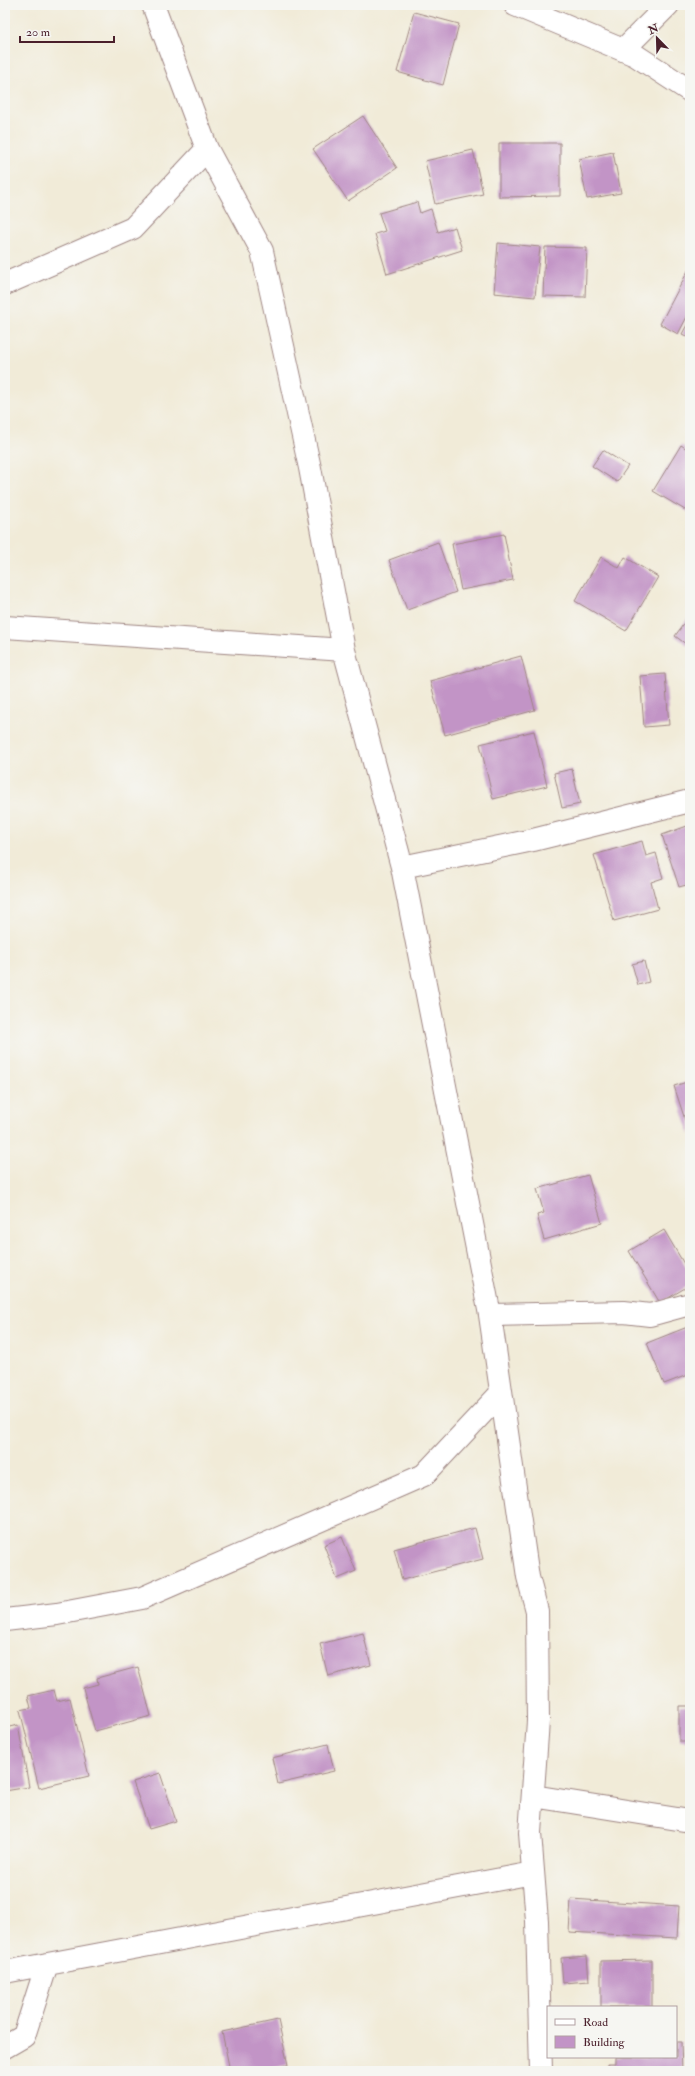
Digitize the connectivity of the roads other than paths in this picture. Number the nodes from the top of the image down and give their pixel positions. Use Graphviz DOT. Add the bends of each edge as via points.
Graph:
graph roads {
  1 [pos="153,5"];
  2 [pos="515,5"];
  3 [pos="668,5"];
  4 [pos="623,50"];
  5 [pos="690,91"];
  6 [pos="207,149"];
  7 [pos="5,284"];
  8 [pos="5,627"];
  9 [pos="344,650"];
  10 [pos="690,801"];
  11 [pos="402,867"];
  12 [pos="690,1304"];
  13 [pos="490,1315"];
  14 [pos="501,1393"];
  15 [pos="5,1620"];
  16 [pos="532,1796"];
  17 [pos="690,1822"];
  18 [pos="533,1873"];
  19 [pos="47,1964"];
  20 [pos="5,1972"];
  21 [pos="5,2048"];
  22 [pos="541,2071"];
  1 -- 6 [label="street"];
  2 -- 4 [label="street"];
  3 -- 4 [label="street"];
  4 -- 5 [label="street"];
  6 -- 7 [label="street" via="133,228"];
  6 -- 9 [label="street" via="262,251 310,468"];
  8 -- 9 [label="street"];
  9 -- 11 [label="street"];
  10 -- 11 [label="street" via="533,840"];
  11 -- 13 [label="street"];
  12 -- 13 [label="street" via="650,1315 624,1312"];
  13 -- 14 [label="street"];
  14 -- 15 [label="street" via="424,1475 142,1598 57,1614"];
  14 -- 16 [label="street" via="528,1577 537,1611 538,1721"];
  16 -- 17 [label="street"];
  16 -- 18 [label="street" via="530,1833"];
  18 -- 19 [label="street"];
  18 -- 22 [label="street" via="537,1921"];
  19 -- 20 [label="street"];
  19 -- 21 [label="street" via="24,2036"];
}
